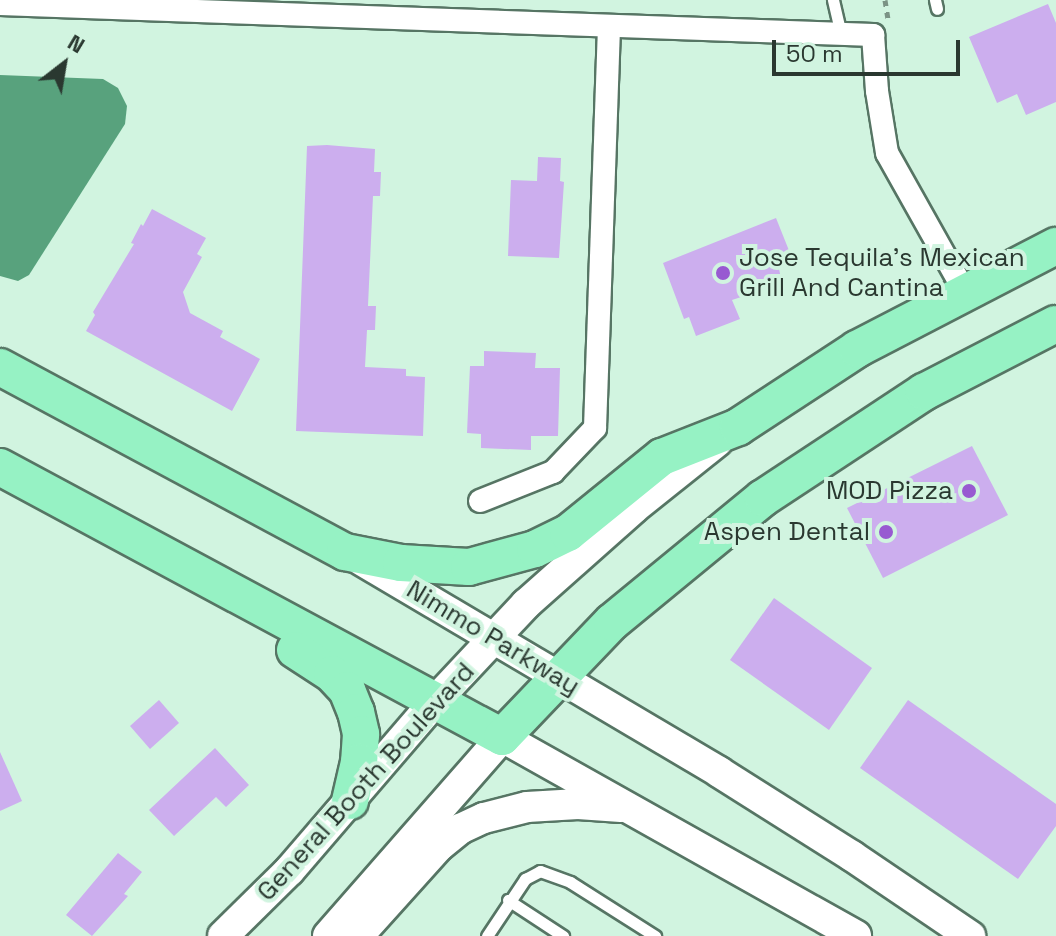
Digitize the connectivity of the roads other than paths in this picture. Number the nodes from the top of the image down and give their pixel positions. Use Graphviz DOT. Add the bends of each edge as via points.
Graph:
graph roads {
  1 [pos="833,0"];
  2 [pos="0,4"];
  3 [pos="201,6"];
  4 [pos="609,26"];
  5 [pos="841,34"];
  6 [pos="1056,246"];
  7 [pos="965,292"];
  8 [pos="1056,324"];
  9 [pos="0,367"];
  10 [pos="738,427"];
  11 [pos="10,472"];
  12 [pos="480,501"];
  13 [pos="345,552"];
  14 [pos="494,638"];
  15 [pos="558,677"];
  16 [pos="435,701"];
  17 [pos="502,737"];
  18 [pos="350,801"];
  19 [pos="628,807"];
  20 [pos="508,900"];
  21 [pos="223,936"];
  22 [pos="328,936"];
  23 [pos="358,936"];
  24 [pos="487,936"];
  25 [pos="563,936"];
  26 [pos="655,936"];
  27 [pos="856,936"];
  28 [pos="970,936"];
  1 -- 5 [label="lane"];
  2 -- 3 [label="street"];
  3 -- 4 [label="street"];
  4 -- 5 [label="street"];
  4 -- 12 [label="street" via="595,428 553,472"];
  5 -- 7 [label="street" via="873,35 887,153"];
  6 -- 7 [label="highway, General Booth Boulevard"];
  7 -- 10 [label="highway, General Booth Boulevard" via="857,349"];
  8 -- 15 [label="highway" via="924,392 786,481 692,553"];
  9 -- 13 [label="highway, Nimmo Parkway"];
  10 -- 13 [label="highway" via="662,457 568,533 498,562 439,568"];
  10 -- 14 [label="main road, General Booth Boulevard" via="585,549"];
  11 -- 16 [label="highway"];
  11 -- 18 [label="highway" via="114,552 332,674 347,690 361,734"];
  13 -- 14 [label="main road, Nimmo Parkway"];
  14 -- 15 [label="main road, Nimmo Parkway"];
  14 -- 16 [label="main road, General Booth Boulevard"];
  15 -- 17 [label="highway"];
  15 -- 28 [label="main road, Nimmo Parkway" via="841,848"];
  16 -- 17 [label="highway"];
  16 -- 18 [label="main road, General Booth Boulevard"];
  17 -- 19 [label="main road"];
  17 -- 22 [label="main road"];
  18 -- 21 [label="main road, General Booth Boulevard"];
  19 -- 23 [label="main road" via="551,804 484,818 460,829"];
  19 -- 27 [label="main road"];
  20 -- 24 [label="lane"];
  20 -- 25 [label="lane"];
  20 -- 26 [label="lane" via="525,879 540,871 570,882"];
}
